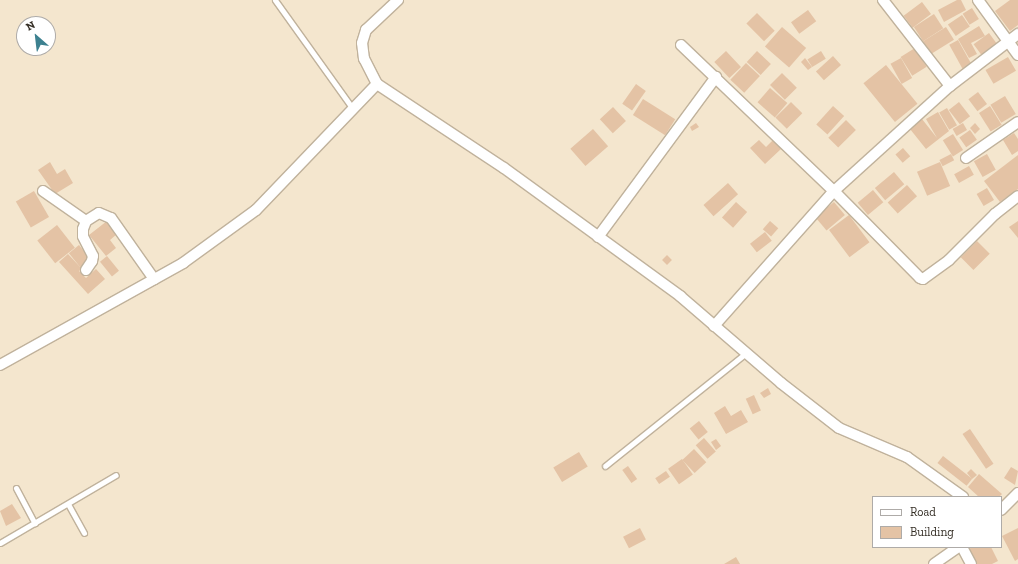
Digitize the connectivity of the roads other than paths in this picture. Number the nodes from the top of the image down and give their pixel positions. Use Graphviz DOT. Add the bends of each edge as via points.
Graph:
graph roads {
  1 [pos="275,0"];
  2 [pos="398,0"];
  3 [pos="883,0"];
  4 [pos="978,0"];
  5 [pos="1018,34"];
  6 [pos="1008,42"];
  7 [pos="681,45"];
  8 [pos="1018,54"];
  9 [pos="716,77"];
  10 [pos="377,84"];
  11 [pos="950,86"];
  12 [pos="353,109"];
  13 [pos="1018,122"];
  14 [pos="966,158"];
  15 [pos="43,191"];
  16 [pos="834,191"];
  17 [pos="1018,196"];
  18 [pos="86,221"];
  19 [pos="598,237"];
  20 [pos="86,270"];
  21 [pos="154,279"];
  22 [pos="714,326"];
  23 [pos="746,353"];
  24 [pos="0,365"];
  25 [pos="605,466"];
  26 [pos="116,475"];
  27 [pos="16,488"];
  28 [pos="1018,493"];
  29 [pos="962,496"];
  30 [pos="68,504"];
  31 [pos="1002,509"];
  32 [pos="35,523"];
  33 [pos="84,533"];
  34 [pos="0,543"];
  35 [pos="957,548"];
  36 [pos="963,548"];
  37 [pos="934,564"];
  38 [pos="971,564"];
  1 -- 12 [label="lane"];
  2 -- 10 [label="street" via="366,30 362,43 364,59"];
  3 -- 11 [label="street"];
  4 -- 6 [label="street"];
  5 -- 6 [label="street"];
  6 -- 8 [label="street"];
  6 -- 11 [label="street"];
  7 -- 9 [label="street"];
  9 -- 16 [label="street"];
  9 -- 19 [label="street"];
  10 -- 12 [label="street"];
  10 -- 19 [label="street" via="504,168"];
  11 -- 16 [label="street"];
  12 -- 21 [label="street" via="256,210 183,263"];
  13 -- 14 [label="street"];
  15 -- 18 [label="street"];
  16 -- 17 [label="street" via="906,265 924,279 949,260 995,214"];
  16 -- 22 [label="street"];
  18 -- 20 [label="street" via="83,236 92,256"];
  18 -- 21 [label="street" via="99,213 110,218"];
  19 -- 22 [label="street" via="680,296"];
  21 -- 24 [label="street"];
  22 -- 23 [label="street"];
  23 -- 25 [label="lane"];
  23 -- 29 [label="street" via="839,428 907,457"];
  26 -- 30 [label="lane"];
  27 -- 32 [label="lane"];
  28 -- 31 [label="street"];
  30 -- 32 [label="lane"];
  30 -- 33 [label="lane"];
  32 -- 34 [label="lane"];
  35 -- 37 [label="street"];
  36 -- 38 [label="street"];
}
